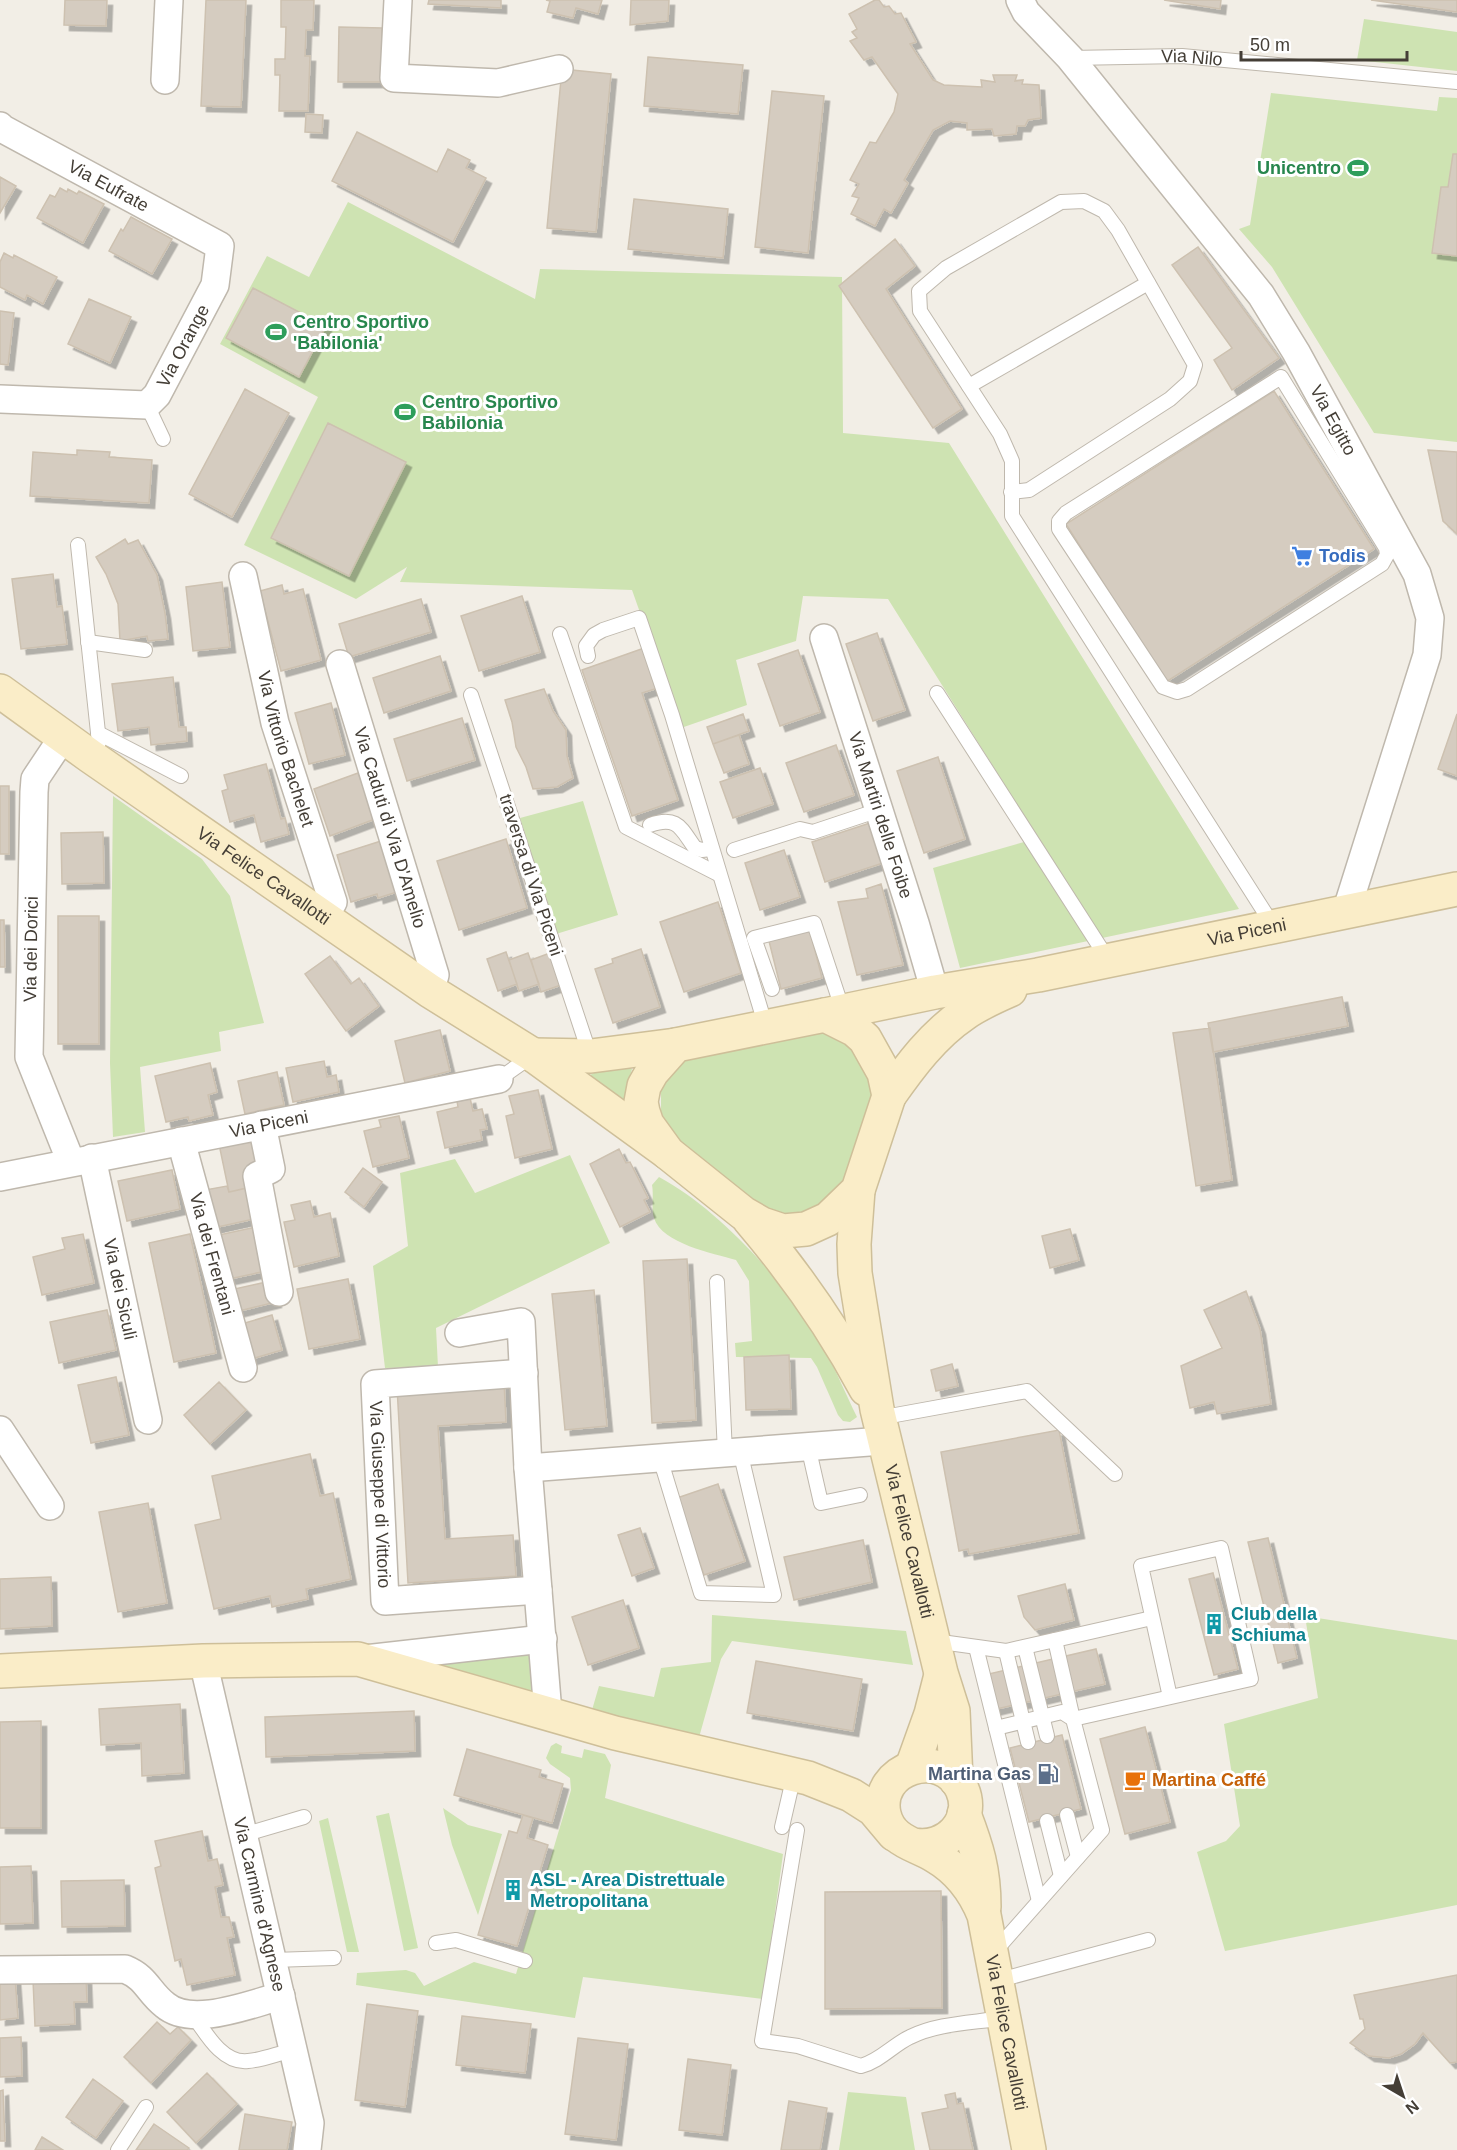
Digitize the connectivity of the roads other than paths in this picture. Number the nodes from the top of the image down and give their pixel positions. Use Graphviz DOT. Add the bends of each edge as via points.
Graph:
graph roads {
  1 [pos="169,0"];
  2 [pos="398,0"];
  3 [pos="1002,0"];
  4 [pos="1023,6"];
  5 [pos="1070,58"];
  6 [pos="559,69"];
  7 [pos="165,80"];
  8 [pos="1457,82"];
  9 [pos="0,126"];
  10 [pos="220,246"];
  11 [pos="1148,283"];
  12 [pos="969,386"];
  13 [pos="0,399"];
  14 [pos="147,405"];
  15 [pos="163,439"];
  16 [pos="1011,492"];
  17 [pos="78,545"];
  18 [pos="243,576"];
  19 [pos="560,634"];
  20 [pos="824,638"];
  21 [pos="88,642"];
  22 [pos="145,650"];
  23 [pos="588,656"];
  24 [pos="339,664"];
  25 [pos="1186,689"];
  26 [pos="0,691"];
  27 [pos="938,693"];
  28 [pos="471,695"];
  29 [pos="63,736"];
  30 [pos="94,744"];
  31 [pos="182,776"];
  32 [pos="879,810"];
  33 [pos="650,825"];
  34 [pos="711,849"];
  35 [pos="734,850"];
  36 [pos="718,874"];
  37 [pos="1457,889"];
  38 [pos="1346,912"];
  39 [pos="324,917"];
  40 [pos="1274,927"];
  41 [pos="1109,961"];
  42 [pos="772,989"];
  43 [pos="430,990"];
  44 [pos="939,1009"];
  45 [pos="834,1013"];
  46 [pos="766,1027"];
  47 [pos="676,1045"];
  48 [pos="533,1055"];
  49 [pos="591,1056"];
  50 [pos="499,1079"];
  51 [pos="889,1096"];
  52 [pos="262,1125"];
  53 [pos="181,1141"];
  54 [pos="668,1153"];
  55 [pos="82,1160"];
  56 [pos="0,1178"];
  57 [pos="858,1190"];
  58 [pos="744,1213"];
  59 [pos="717,1282"];
  60 [pos="279,1292"];
  61 [pos="459,1333"];
  62 [pos="243,1368"];
  63 [pos="524,1373"];
  64 [pos="148,1420"];
  65 [pos="875,1423"];
  66 [pos="0,1430"];
  67 [pos="808,1446"];
  68 [pos="732,1452"];
  69 [pos="660,1458"];
  70 [pos="528,1468"];
  71 [pos="1115,1474"];
  72 [pos="860,1495"];
  73 [pos="50,1506"];
  74 [pos="538,1590"];
  75 [pos="1152,1618"];
  76 [pos="543,1639"];
  77 [pos="1055,1640"];
  78 [pos="934,1641"];
  79 [pos="976,1647"];
  80 [pos="1025,1647"];
  81 [pos="1006,1651"];
  82 [pos="203,1661"];
  83 [pos="406,1663"];
  84 [pos="0,1671"];
  85 [pos="941,1673"];
  86 [pos="1170,1697"];
  87 [pos="548,1713"];
  88 [pos="1042,1717"];
  89 [pos="1073,1719"];
  90 [pos="1023,1721"];
  91 [pos="996,1728"];
  92 [pos="1047,1736"];
  93 [pos="1028,1742"];
  94 [pos="903,1773"];
  95 [pos="801,1776"];
  96 [pos="956,1780"];
  97 [pos="964,1814"];
  98 [pos="1067,1815"];
  99 [pos="304,1817"];
  100 [pos="1047,1821"];
  101 [pos="782,1827"];
  102 [pos="797,1830"];
  103 [pos="243,1835"];
  104 [pos="904,1840"];
  105 [pos="1078,1857"];
  106 [pos="1061,1876"];
  107 [pos="1039,1901"];
  108 [pos="984,1915"];
  109 [pos="1148,1940"];
  110 [pos="436,1943"];
  111 [pos="334,1958"];
  112 [pos="273,1960"];
  113 [pos="525,1961"];
  114 [pos="994,1968"];
  115 [pos="0,1970"];
  116 [pos="281,1996"];
  117 [pos="192,2015"];
  118 [pos="1003,2018"];
  119 [pos="294,2050"];
  120 [pos="146,2107"];
  121 [pos="118,2150"];
  122 [pos="307,2150"];
  123 [pos="1029,2150"];
  1 -- 7 [label="street"];
  2 -- 6 [label="street" via="394,78 498,83"];
  3 -- 4 [label="street"];
  4 -- 5 [label="street, Via Egitto"];
  5 -- 8 [label="lane, Via Nilo" via="1182,56"];
  5 -- 38 [label="street, Via Egitto" via="1262,295 1418,574 1430,618 1427,655"];
  9 -- 10 [label="street, Via Eufrate"];
  10 -- 14 [label="street, Via Orange" via="215,285 157,395"];
  11 -- 12 [label="lane"];
  11 -- 12 [label="lane" via="1104,211 1084,201 1061,202 946,268 919,291 920,311"];
  11 -- 16 [label="lane" via="1195,365 1190,381 1170,399 1029,490"];
  12 -- 16 [label="lane" via="1000,434 1012,461"];
  13 -- 14 [label="street, Via Orange"];
  14 -- 15 [label="lane"];
  16 -- 40 [label="lane" via="1012,516"];
  17 -- 21 [label="lane"];
  18 -- 39 [label="street, Via Vittorio Bachelet" via="275,723 333,902"];
  19 -- 36 [label="lane" via="626,827"];
  20 -- 32 [label="street, Via Martiri delle Foibe"];
  21 -- 22 [label="lane"];
  21 -- 30 [label="lane"];
  23 -- 34 [label="lane" via="586,645 594,635 639,618"];
  24 -- 43 [label="street, Via Caduti di Via D'Amelio" via="435,975"];
  25 -- 25 [label="lane" via="1177,692 1163,687 1059,529 1059,520 1281,377 1387,555 1382,564"];
  26 -- 29 [label="main road, Via Felice Cavallotti"];
  27 -- 41 [label="lane"];
  28 -- 49 [label="lane, traversa di Via Piceni"];
  29 -- 30 [label="main road, Via Felice Cavallotti"];
  29 -- 55 [label="street, Via dei Dorici" via="34,786 29,1057"];
  30 -- 31 [label="lane"];
  30 -- 39 [label="main road, Via Felice Cavallotti"];
  32 -- 35 [label="lane" via="813,832 800,829"];
  32 -- 44 [label="street, Via Martiri delle Foibe"];
  33 -- 34 [label="lane" via="665,821 677,825 694,848"];
  34 -- 36 [label="lane"];
  36 -- 46 [label="lane"];
  37 -- 38 [label="main road, Via Piceni"];
  38 -- 40 [label="main road, Via Piceni"];
  39 -- 43 [label="main road, Via Felice Cavallotti"];
  40 -- 41 [label="main road, Via Piceni"];
  41 -- 44 [label="main road, Via Piceni" via="1038,975 965,1013"];
  42 -- 45 [label="lane" via="754,938 814,923"];
  43 -- 48 [label="main road, Via Felice Cavallotti"];
  44 -- 45 [label="main road, Via Piceni"];
  44 -- 51 [label="main road, Via Piceni" via="912,1065"];
  45 -- 46 [label="main road, Via Piceni"];
  45 -- 51 [label="main road" via="866,1039 884,1072"];
  46 -- 47 [label="main road, Via Piceni"];
  47 -- 49 [label="main road"];
  47 -- 54 [label="main road" via="652,1072 641,1102 647,1124"];
  48 -- 49 [label="main road"];
  48 -- 50 [label="lane, Via Piceni"];
  48 -- 54 [label="main road, Via Felice Cavallotti"];
  50 -- 52 [label="street, Via Piceni"];
  51 -- 57 [label="main road"];
  52 -- 53 [label="street, Via Piceni"];
  52 -- 60 [label="street" via="270,1169 257,1176"];
  53 -- 55 [label="street, Via Piceni"];
  53 -- 62 [label="street, Via dei Frentani"];
  54 -- 58 [label="main road"];
  55 -- 56 [label="street, Via Piceni"];
  55 -- 64 [label="street, Via dei Siculi"];
  57 -- 58 [label="main road" via="828,1218 806,1229 783,1231"];
  57 -- 65 [label="main road, Via Felice Cavallotti" via="855,1274"];
  58 -- 65 [label="main road, Via Felice Cavallotti" via="818,1306 849,1356"];
  59 -- 68 [label="lane"];
  61 -- 63 [label="street" via="521,1322"];
  63 -- 70 [label="street"];
  63 -- 74 [label="street, Via Giuseppe di Vittorio" via="375,1384 385,1601"];
  65 -- 67 [label="street"];
  65 -- 71 [label="lane" via="1028,1391"];
  65 -- 78 [label="main road, Via Felice Cavallotti"];
  66 -- 73 [label="street"];
  67 -- 68 [label="street"];
  67 -- 72 [label="lane" via="820,1503"];
  68 -- 69 [label="street"];
  68 -- 69 [label="lane" via="774,1595 701,1593"];
  69 -- 70 [label="street"];
  70 -- 74 [label="street"];
  74 -- 76 [label="street"];
  75 -- 77 [label="lane"];
  75 -- 86 [label="lane"];
  75 -- 86 [label="lane" via="1141,1566 1221,1548 1251,1679"];
  76 -- 83 [label="street"];
  76 -- 87 [label="street"];
  77 -- 80 [label="lane"];
  77 -- 89 [label="lane"];
  78 -- 79 [label="lane"];
  78 -- 85 [label="main road, Via Felice Cavallotti"];
  79 -- 81 [label="lane"];
  79 -- 91 [label="lane"];
  80 -- 81 [label="lane"];
  80 -- 88 [label="lane"];
  81 -- 90 [label="lane"];
  82 -- 83 [label="main road" via="358,1659"];
  82 -- 84 [label="main road"];
  82 -- 103 [label="street, Via Carmine d'Agnese"];
  83 -- 87 [label="main road"];
  85 -- 94 [label="main road, Via Felice Cavallotti" via="931,1714"];
  85 -- 96 [label="main road, Via Felice Cavallotti" via="953,1711"];
  86 -- 89 [label="lane"];
  87 -- 95 [label="main road" via="615,1733"];
  88 -- 89 [label="lane" via="1062,1712"];
  88 -- 90 [label="lane"];
  88 -- 92 [label="lane"];
  89 -- 105 [label="lane" via="1102,1830"];
  90 -- 91 [label="lane"];
  90 -- 93 [label="lane"];
  91 -- 107 [label="lane"];
  94 -- 95 [label="main road"];
  94 -- 96 [label="main road" via="924,1765 936,1766"];
  94 -- 104 [label="main road, Via Felice Cavallotti" via="887,1789 884,1813 887,1824"];
  95 -- 101 [label="lane"];
  95 -- 104 [label="main road" via="851,1795 873,1809"];
  96 -- 97 [label="main road, Via Felice Cavallotti" via="964,1796"];
  97 -- 104 [label="main road" via="958,1829 946,1840 930,1846"];
  97 -- 108 [label="main road, Via Felice Cavallotti" via="982,1869"];
  98 -- 105 [label="lane"];
  99 -- 103 [label="lane"];
  100 -- 106 [label="lane"];
  102 -- 118 [label="lane" via="762,2041 798,2046 861,2066 922,2031"];
  103 -- 112 [label="street, Via Carmine d'Agnese"];
  104 -- 108 [label="main road, Via Felice Cavallotti" via="936,1856 963,1878"];
  105 -- 106 [label="lane"];
  106 -- 107 [label="lane"];
  107 -- 114 [label="lane"];
  108 -- 114 [label="main road, Via Felice Cavallotti"];
  109 -- 114 [label="lane"];
  110 -- 113 [label="lane" via="456,1940"];
  111 -- 112 [label="lane"];
  112 -- 116 [label="street, Via Carmine d'Agnese"];
  114 -- 118 [label="main road, Via Felice Cavallotti"];
  115 -- 117 [label="street" via="125,1969 146,1981 164,2005"];
  116 -- 117 [label="street"];
  116 -- 119 [label="street, Via Carmine d'Agnese"];
  117 -- 119 [label="lane" via="213,2043 237,2061"];
  118 -- 123 [label="main road, Via Felice Cavallotti"];
  119 -- 122 [label="street, Via Carmine d'Agnese" via="310,2123"];
  120 -- 121 [label="lane"];
}
